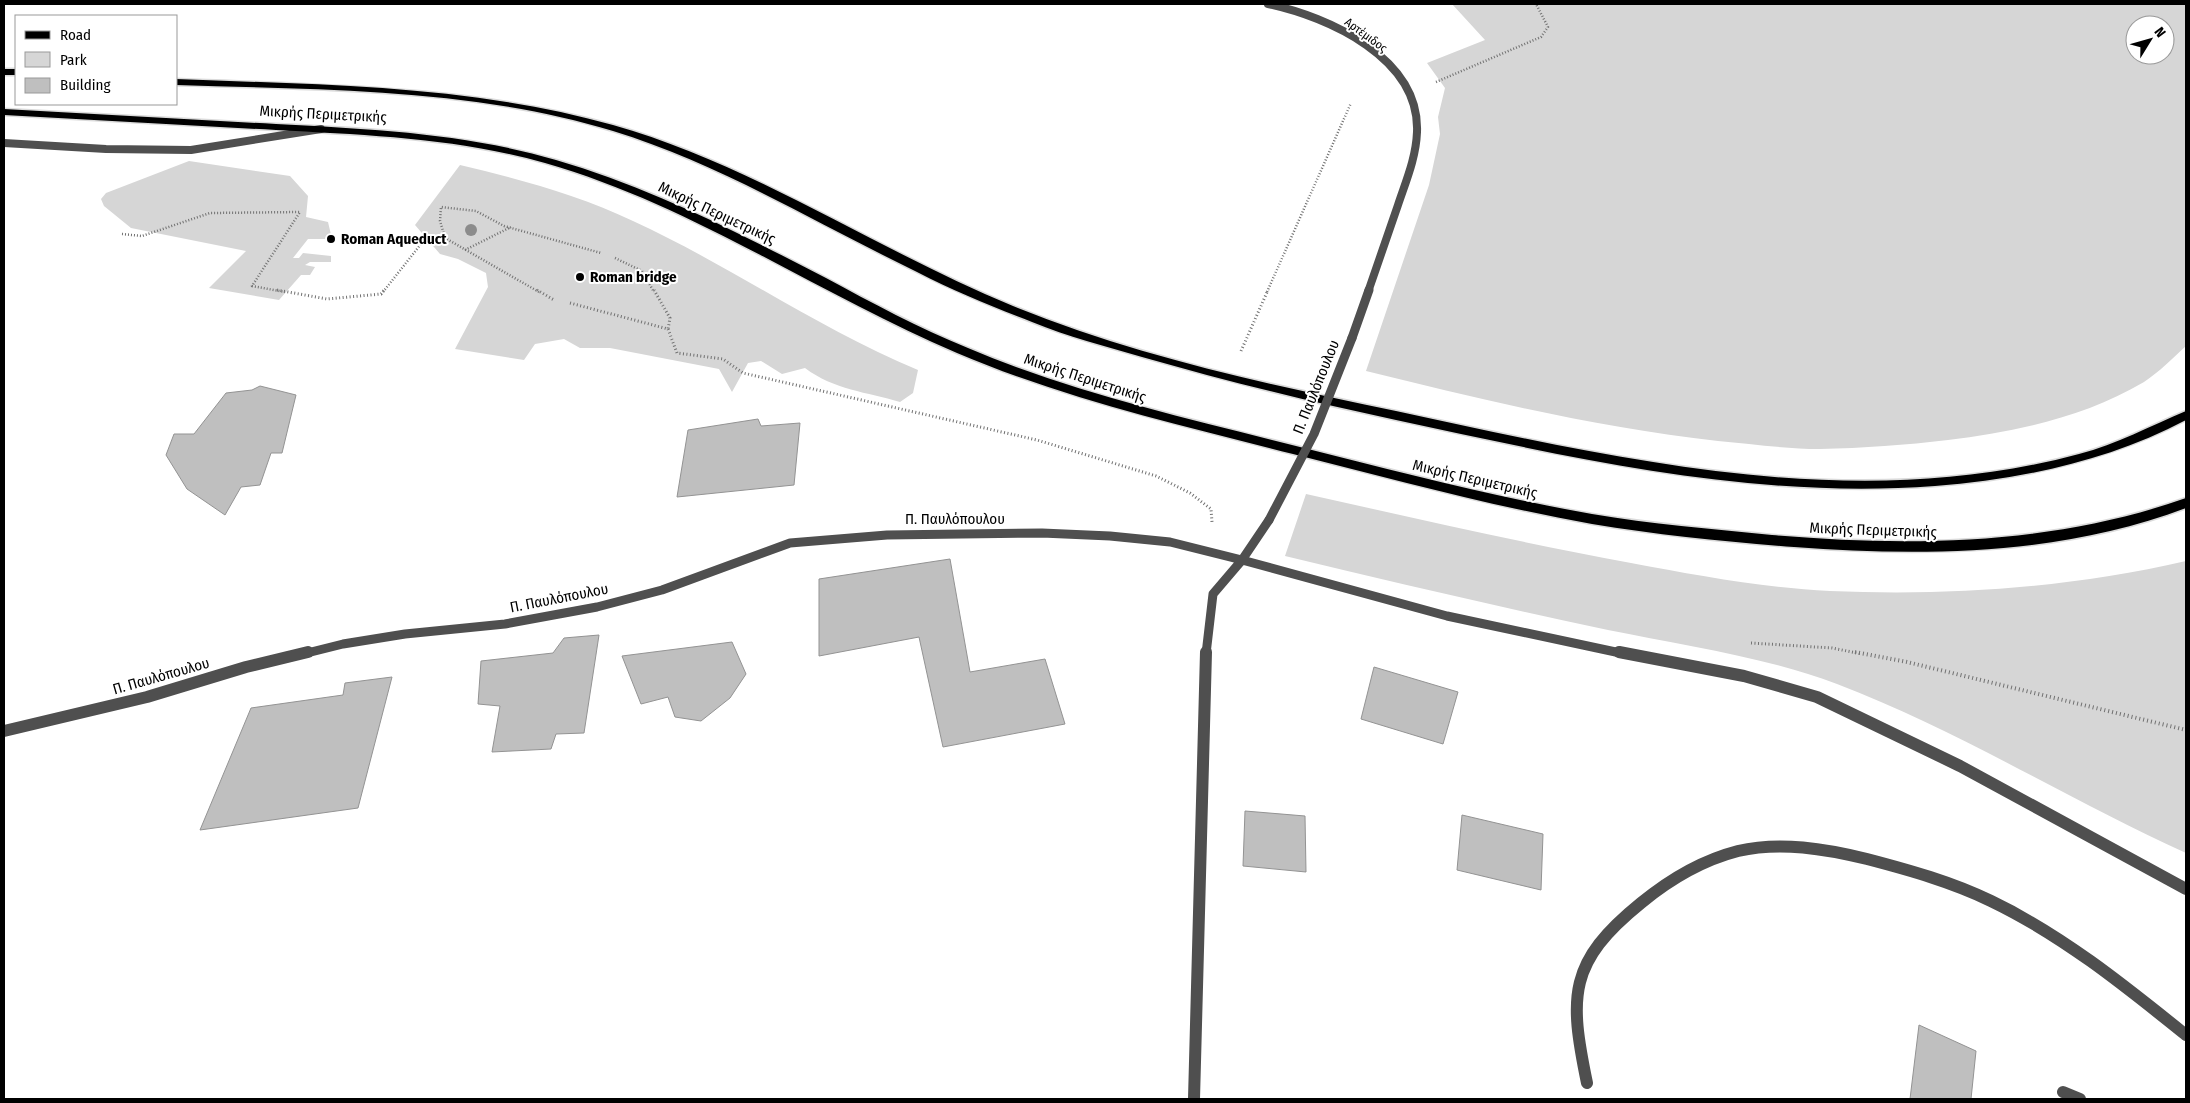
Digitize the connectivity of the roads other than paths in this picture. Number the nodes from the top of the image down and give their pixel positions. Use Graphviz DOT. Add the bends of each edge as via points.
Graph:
graph roads {
  1 [pos="1268,4"];
  2 [pos="178,82"];
  3 [pos="1410,93"];
  4 [pos="4,112"];
  5 [pos="323,129"];
  6 [pos="4,143"];
  7 [pos="2186,415"];
  8 [pos="2186,503"];
  9 [pos="1242,560"];
  10 [pos="4,731"];
  11 [pos="2186,889"];
  12 [pos="2186,1035"];
  13 [pos="1587,1084"];
  14 [pos="2062,1092"];
  15 [pos="1194,1099"];
  16 [pos="2080,1099"];
  1 -- 3 [label="street, Αρτέμιδος" via="1304,12 1350,34 1396,73"];
  2 -- 7 [label="main road, Μικρής Περιμετρικής" via="432,94 531,108 608,127 702,160 919,270 1093,339 1363,409 1620,462 1718,477 1826,486 1933,483 2084,459"];
  3 -- 9 [label="street, Π. Παυλόπουλου, bridge" via="1416,111 1418,137 1413,162 1352,338 1314,434 1269,520"];
  4 -- 5 [label="main road, Μικρής Περιμετρικής"];
  5 -- 6 [label="street" via="191,150 116,150"];
  5 -- 8 [label="main road, Μικρής Περιμετρικής" via="461,141 554,163 666,205 928,336 1024,374 1127,408 1396,477 1524,506 1687,532 1854,547 1895,547 1976,544 2074,534 2142,519"];
  9 -- 10 [label="street, Π. Παυλόπουλου" via="1170,542 1042,533 887,534 799,542 768,550 662,590 597,606 505,624 343,644 246,667 147,697"];
  9 -- 11 [label="street" via="1447,616 1744,676 1817,697 1960,766"];
  9 -- 15 [label="street" via="1213,594 1206,653"];
  12 -- 13 [label="street" via="2085,957 1990,901 1880,862 1800,846 1768,847 1739,851 1687,871 1634,908 1613,928 1579,983 1580,1044"];
  14 -- 16 [label="street"];
}
